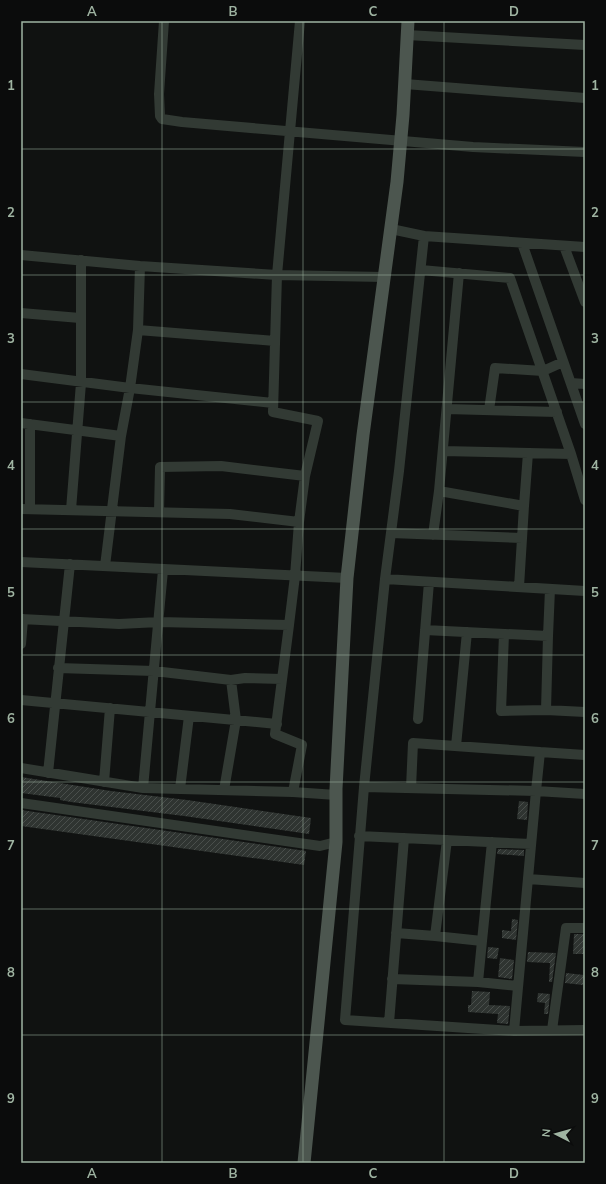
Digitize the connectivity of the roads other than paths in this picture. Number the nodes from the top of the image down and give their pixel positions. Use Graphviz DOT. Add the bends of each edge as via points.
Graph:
graph roads {
  1 [pos="164,21"];
  2 [pos="300,21"];
  3 [pos="408,21"];
  4 [pos="407,35"];
  5 [pos="585,45"];
  6 [pos="405,84"];
  7 [pos="585,98"];
  8 [pos="289,132"];
  9 [pos="401,141"];
  10 [pos="585,152"];
  11 [pos="391,230"];
  12 [pos="424,236"];
  13 [pos="522,243"];
  14 [pos="564,246"];
  15 [pos="585,247"];
  16 [pos="21,255"];
  17 [pos="81,260"];
  18 [pos="140,266"];
  19 [pos="421,270"];
  20 [pos="459,273"];
  21 [pos="277,275"];
  22 [pos="384,277"];
  23 [pos="585,302"];
  24 [pos="21,313"];
  25 [pos="80,318"];
  26 [pos="138,330"];
  27 [pos="275,341"];
  28 [pos="564,362"];
  29 [pos="543,371"];
  30 [pos="21,374"];
  31 [pos="81,382"];
  32 [pos="571,383"];
  33 [pos="585,384"];
  34 [pos="130,388"];
  35 [pos="273,404"];
  36 [pos="447,409"];
  37 [pos="489,410"];
  38 [pos="556,412"];
  39 [pos="26,424"];
  40 [pos="585,424"];
  41 [pos="77,430"];
  42 [pos="120,436"];
  43 [pos="443,451"];
  44 [pos="528,453"];
  45 [pos="571,454"];
  46 [pos="26,464"];
  47 [pos="305,476"];
  48 [pos="439,490"];
  49 [pos="585,500"];
  50 [pos="524,506"];
  51 [pos="26,509"];
  52 [pos="71,510"];
  53 [pos="111,511"];
  54 [pos="159,512"];
  55 [pos="299,522"];
  56 [pos="391,533"];
  57 [pos="433,535"];
  58 [pos="522,538"];
  59 [pos="21,562"];
  60 [pos="70,564"];
  61 [pos="105,566"];
  62 [pos="163,570"];
  63 [pos="295,576"];
  64 [pos="347,578"];
  65 [pos="385,579"];
  66 [pos="429,582"];
  67 [pos="519,588"];
  68 [pos="550,589"];
  69 [pos="585,591"];
  70 [pos="22,619"];
  71 [pos="64,622"];
  72 [pos="159,622"];
  73 [pos="288,625"];
  74 [pos="425,630"];
  75 [pos="466,632"];
  76 [pos="504,634"];
  77 [pos="548,636"];
  78 [pos="21,644"];
  79 [pos="58,668"];
  80 [pos="154,672"];
  81 [pos="282,679"];
  82 [pos="231,680"];
  83 [pos="21,700"];
  84 [pos="54,703"];
  85 [pos="110,708"];
  86 [pos="546,710"];
  87 [pos="150,712"];
  88 [pos="585,712"];
  89 [pos="189,716"];
  90 [pos="418,719"];
  91 [pos="236,720"];
  92 [pos="277,724"];
  93 [pos="456,746"];
  94 [pos="540,752"];
  95 [pos="585,755"];
  96 [pos="21,768"];
  97 [pos="48,773"];
  98 [pos="104,782"];
  99 [pos="364,787"];
  100 [pos="143,788"];
  101 [pos="411,788"];
  102 [pos="180,789"];
  103 [pos="224,790"];
  104 [pos="293,792"];
  105 [pos="536,792"];
  106 [pos="585,794"];
  107 [pos="336,795"];
  108 [pos="21,803"];
  109 [pos="359,836"];
  110 [pos="404,838"];
  111 [pos="446,840"];
  112 [pos="336,842"];
  113 [pos="492,842"];
  114 [pos="531,844"];
  115 [pos="528,879"];
  116 [pos="585,883"];
  117 [pos="585,928"];
  118 [pos="396,933"];
  119 [pos="435,936"];
  120 [pos="482,941"];
  121 [pos="392,979"];
  122 [pos="478,982"];
  123 [pos="518,986"];
  124 [pos="389,1023"];
  125 [pos="552,1030"];
  126 [pos="585,1030"];
  127 [pos="514,1031"];
  128 [pos="304,1163"];
  1 -- 8 [label="street" via="159,94 162,118"];
  2 -- 8 [label="street"];
  3 -- 4 [label="main road"];
  4 -- 5 [label="street"];
  4 -- 6 [label="main road"];
  6 -- 7 [label="street"];
  6 -- 9 [label="main road"];
  8 -- 9 [label="street"];
  8 -- 21 [label="street"];
  9 -- 10 [label="street"];
  9 -- 11 [label="main road"];
  11 -- 12 [label="street"];
  11 -- 22 [label="main road"];
  12 -- 13 [label="street"];
  12 -- 19 [label="street"];
  13 -- 14 [label="street"];
  13 -- 28 [label="street"];
  14 -- 15 [label="street"];
  14 -- 23 [label="street"];
  16 -- 17 [label="street"];
  17 -- 18 [label="street"];
  17 -- 25 [label="street"];
  18 -- 21 [label="street"];
  18 -- 26 [label="street"];
  19 -- 20 [label="street"];
  19 -- 56 [label="street"];
  20 -- 29 [label="street" via="510,278"];
  20 -- 36 [label="street"];
  21 -- 22 [label="street"];
  21 -- 27 [label="street"];
  22 -- 64 [label="main road"];
  24 -- 25 [label="street"];
  25 -- 31 [label="street"];
  26 -- 27 [label="street"];
  26 -- 34 [label="street"];
  27 -- 35 [label="street"];
  28 -- 29 [label="street"];
  28 -- 32 [label="street"];
  29 -- 37 [label="street" via="495,368"];
  29 -- 38 [label="street"];
  30 -- 31 [label="street"];
  31 -- 34 [label="street"];
  31 -- 41 [label="street"];
  32 -- 33 [label="street"];
  32 -- 40 [label="street"];
  34 -- 35 [label="street"];
  34 -- 42 [label="street"];
  35 -- 47 [label="street" via="273,412 318,421"];
  36 -- 37 [label="street"];
  36 -- 43 [label="street"];
  37 -- 38 [label="street"];
  38 -- 45 [label="street"];
  39 -- 41 [label="street"];
  39 -- 46 [label="street"];
  41 -- 42 [label="street"];
  41 -- 52 [label="street"];
  42 -- 53 [label="street"];
  43 -- 44 [label="street"];
  43 -- 48 [label="street"];
  44 -- 45 [label="street"];
  44 -- 50 [label="street"];
  45 -- 49 [label="street"];
  46 -- 51 [label="street"];
  47 -- 54 [label="street" via="221,466 160,467"];
  47 -- 55 [label="street"];
  48 -- 50 [label="street"];
  48 -- 57 [label="street"];
  50 -- 58 [label="street"];
  51 -- 52 [label="street"];
  52 -- 53 [label="street"];
  53 -- 54 [label="street"];
  53 -- 61 [label="street"];
  54 -- 55 [label="street" via="230,514"];
  55 -- 63 [label="street"];
  56 -- 57 [label="street"];
  56 -- 65 [label="street"];
  57 -- 58 [label="street"];
  58 -- 67 [label="street"];
  59 -- 60 [label="street"];
  60 -- 61 [label="street"];
  60 -- 71 [label="street"];
  61 -- 62 [label="street"];
  62 -- 63 [label="street"];
  62 -- 72 [label="street"];
  63 -- 64 [label="street"];
  63 -- 73 [label="street"];
  64 -- 107 [label="main road"];
  65 -- 66 [label="street"];
  65 -- 99 [label="street"];
  66 -- 67 [label="street"];
  66 -- 74 [label="street"];
  67 -- 68 [label="street"];
  68 -- 69 [label="street"];
  68 -- 77 [label="street"];
  70 -- 71 [label="street"];
  70 -- 78 [label="street"];
  71 -- 72 [label="street"];
  71 -- 79 [label="street"];
  72 -- 73 [label="street"];
  72 -- 80 [label="street"];
  73 -- 81 [label="street"];
  74 -- 75 [label="street"];
  74 -- 90 [label="street"];
  75 -- 76 [label="street"];
  75 -- 93 [label="street"];
  76 -- 77 [label="street"];
  76 -- 86 [label="street" via="502,711"];
  77 -- 86 [label="street"];
  79 -- 80 [label="street"];
  79 -- 84 [label="street"];
  80 -- 82 [label="street"];
  80 -- 87 [label="street"];
  81 -- 82 [label="street"];
  81 -- 92 [label="street"];
  82 -- 91 [label="street"];
  83 -- 84 [label="street"];
  84 -- 85 [label="street"];
  84 -- 97 [label="street"];
  85 -- 87 [label="street"];
  85 -- 98 [label="street"];
  86 -- 88 [label="street"];
  87 -- 89 [label="street"];
  87 -- 100 [label="street"];
  89 -- 91 [label="street"];
  89 -- 102 [label="street"];
  91 -- 92 [label="street"];
  91 -- 103 [label="street"];
  92 -- 104 [label="street" via="275,734 302,746"];
  93 -- 94 [label="street"];
  93 -- 101 [label="street" via="413,743"];
  94 -- 95 [label="street"];
  94 -- 105 [label="street"];
  96 -- 97 [label="street"];
  97 -- 98 [label="street"];
  98 -- 100 [label="street"];
  99 -- 101 [label="street"];
  99 -- 109 [label="street"];
  100 -- 102 [label="street"];
  101 -- 105 [label="street"];
  102 -- 103 [label="street"];
  103 -- 104 [label="street"];
  104 -- 107 [label="street"];
  105 -- 106 [label="street"];
  105 -- 114 [label="street"];
  107 -- 112 [label="main road"];
  108 -- 112 [label="street" via="320,846"];
  109 -- 110 [label="street"];
  109 -- 124 [label="street" via="345,1020"];
  110 -- 111 [label="street"];
  110 -- 118 [label="street"];
  111 -- 113 [label="street"];
  111 -- 119 [label="street"];
  112 -- 128 [label="main road"];
  113 -- 114 [label="street"];
  113 -- 120 [label="street"];
  114 -- 115 [label="street"];
  115 -- 116 [label="street"];
  115 -- 123 [label="street"];
  117 -- 125 [label="street" via="566,928"];
  118 -- 119 [label="street"];
  118 -- 121 [label="street"];
  119 -- 120 [label="street"];
  120 -- 122 [label="street"];
  121 -- 122 [label="street"];
  121 -- 124 [label="street"];
  122 -- 123 [label="street"];
  123 -- 127 [label="street"];
  124 -- 127 [label="street"];
  125 -- 126 [label="street"];
  125 -- 127 [label="street"];
}
